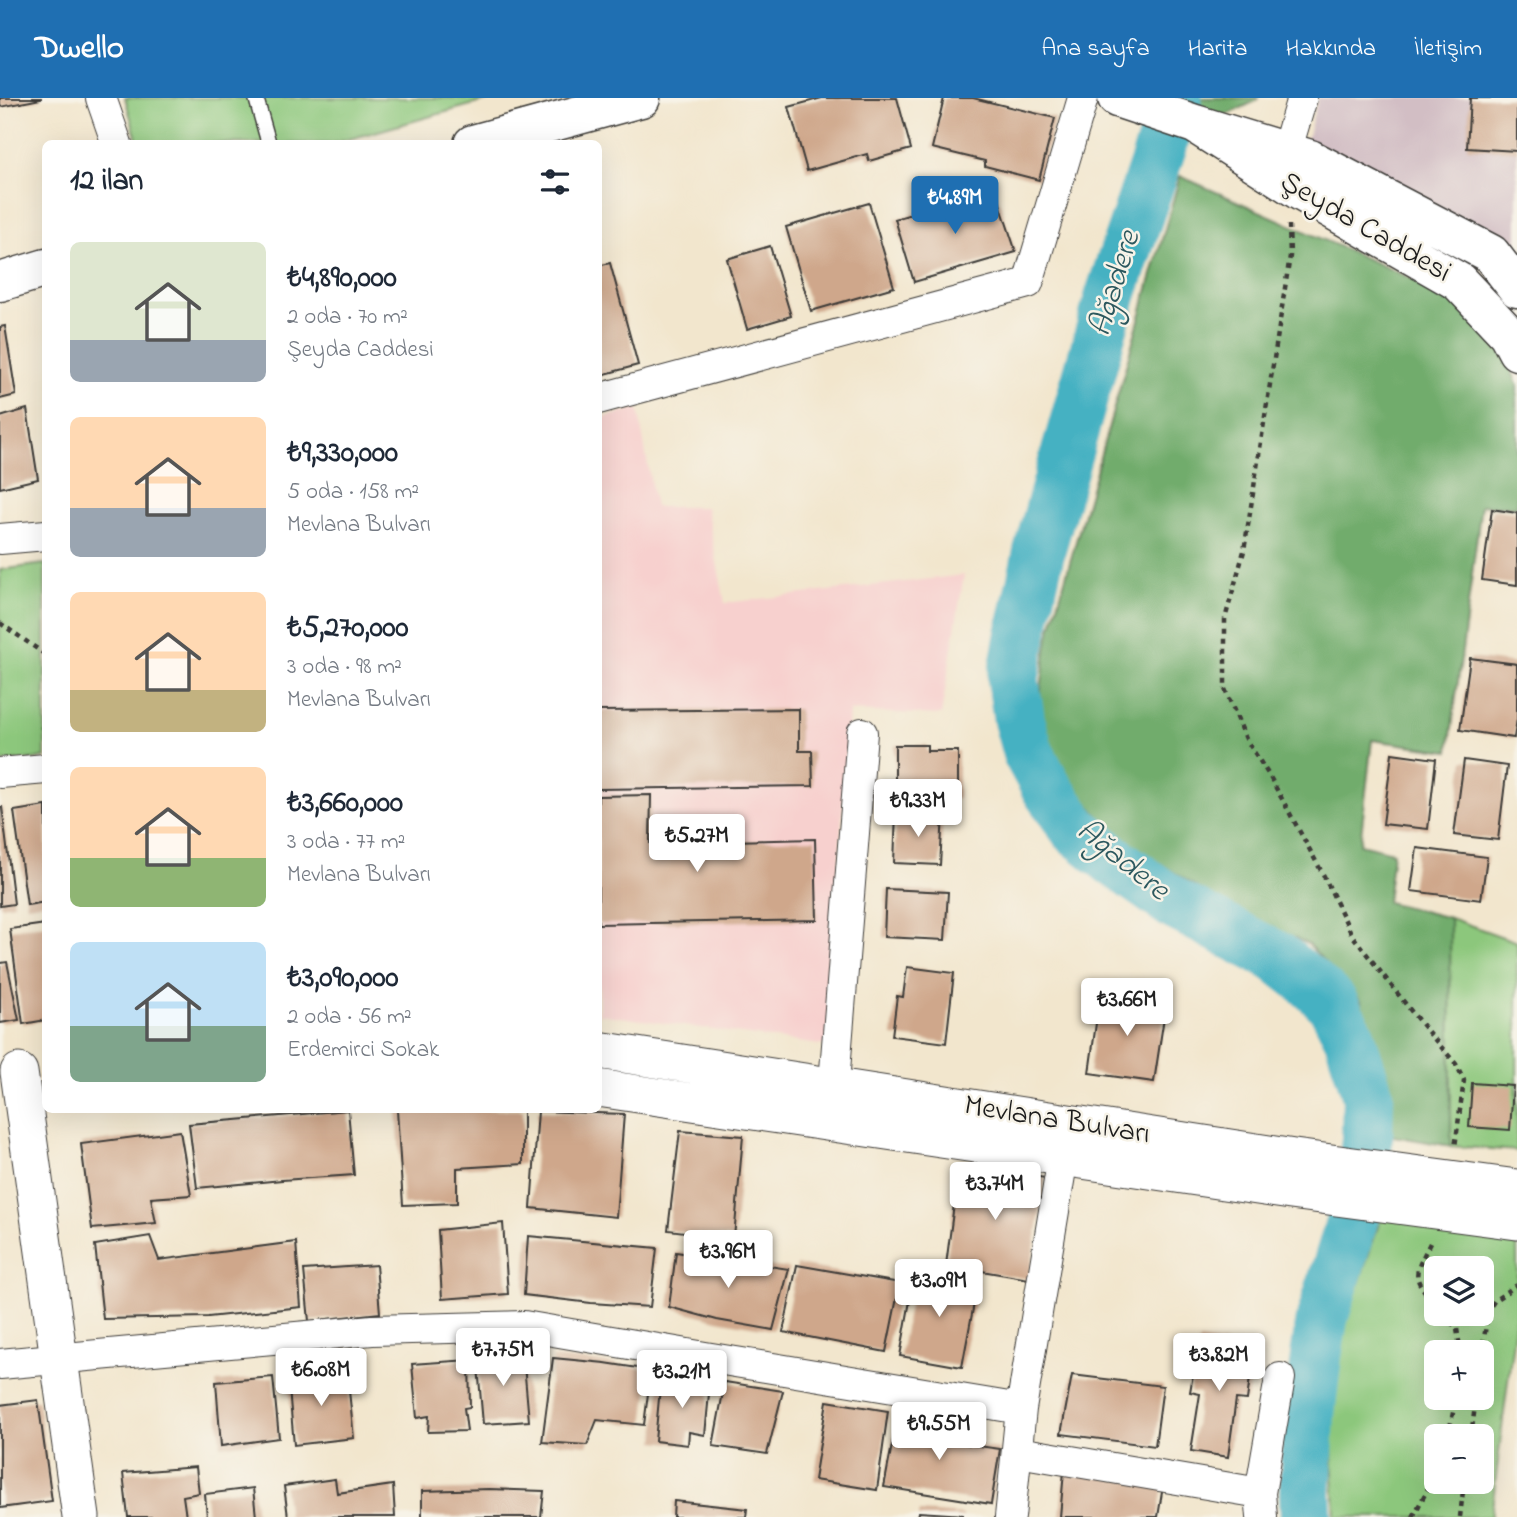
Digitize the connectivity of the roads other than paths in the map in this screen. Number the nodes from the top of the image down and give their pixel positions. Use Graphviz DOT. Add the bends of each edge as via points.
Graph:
graph roads {
  1 [pos="101,98"];
  2 [pos="256,98"];
  3 [pos="641,98"];
  4 [pos="1083,98"];
  5 [pos="1302,98"];
  6 [pos="1130,103"];
  7 [pos="116,140"];
  8 [pos="268,140"];
  9 [pos="488,140"];
  10 [pos="1289,174"];
  11 [pos="42,269"];
  12 [pos="0,282"];
  13 [pos="1517,288"];
  14 [pos="1517,351"];
  15 [pos="602,398"];
  16 [pos="42,535"];
  17 [pos="0,539"];
  18 [pos="862,733"];
  19 [pos="42,769"];
  20 [pos="0,773"];
  21 [pos="602,1051"];
  22 [pos="834,1086"];
  23 [pos="22,1089"];
  24 [pos="602,1089"];
  25 [pos="830,1122"];
  26 [pos="1063,1157"];
  27 [pos="1293,1174"];
  28 [pos="1517,1188"];
  29 [pos="1448,1195"];
  30 [pos="1517,1221"];
  31 [pos="58,1358"];
  32 [pos="0,1364"];
  33 [pos="1280,1378"];
  34 [pos="1021,1409"];
  35 [pos="1018,1452"];
  36 [pos="1261,1505"];
  37 [pos="80,1517"];
  38 [pos="1010,1517"];
  1 -- 7 [label="street"];
  2 -- 8 [label="lane"];
  3 -- 9 [label="main road"];
  4 -- 15 [label="street" via="1028,282"];
  5 -- 10 [label="street"];
  6 -- 10 [label="main road, Şeyda Caddesi" via="1195,124"];
  10 -- 13 [label="main road, Şeyda Caddesi" via="1310,159 1491,254"];
  10 -- 14 [label="main road, Şeyda Caddesi" via="1458,282 1508,334"];
  11 -- 12 [label="main road"];
  16 -- 17 [label="street"];
  18 -- 22 [label="street"];
  19 -- 20 [label="street"];
  21 -- 22 [label="street, Mevlana Bulvarı"];
  22 -- 25 [label="street"];
  22 -- 27 [label="street, Mevlana Bulvarı"];
  23 -- 31 [label="street"];
  24 -- 25 [label="street, Mevlana Bulvarı"];
  25 -- 26 [label="street, Mevlana Bulvarı"];
  26 -- 27 [label="street, Mevlana Bulvarı"];
  26 -- 34 [label="street"];
  27 -- 29 [label="street, Mevlana Bulvarı"];
  28 -- 29 [label="street, Mevlana Bulvarı"];
  29 -- 30 [label="street, Mevlana Bulvarı"];
  31 -- 32 [label="street"];
  31 -- 34 [label="street" via="372,1330 524,1326"];
  31 -- 37 [label="street"];
  33 -- 36 [label="street"];
  34 -- 35 [label="street"];
  35 -- 36 [label="street"];
  35 -- 38 [label="street"];
}
